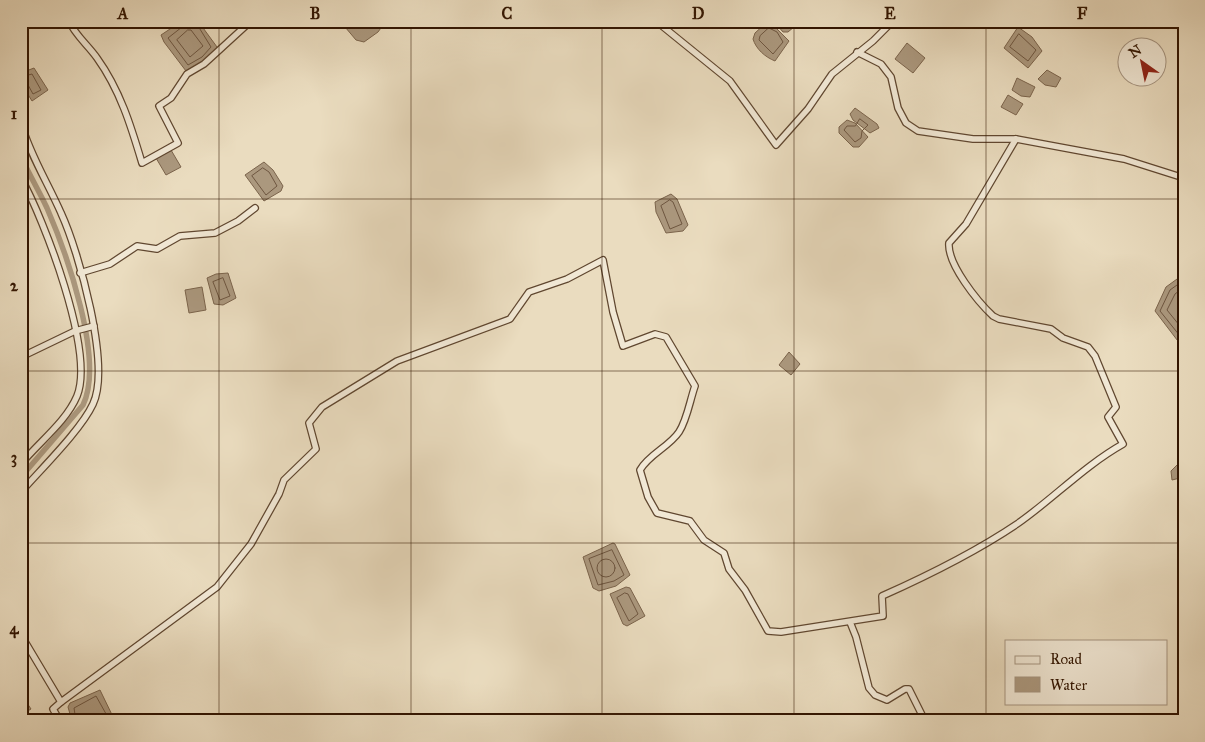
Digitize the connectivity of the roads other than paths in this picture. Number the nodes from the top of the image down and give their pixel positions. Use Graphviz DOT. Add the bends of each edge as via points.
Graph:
graph roads {
  1 [pos="69,21"];
  2 [pos="251,21"];
  3 [pos="656,21"];
  4 [pos="893,21"];
  5 [pos="858,52"];
  6 [pos="21,123"];
  7 [pos="1016,139"];
  8 [pos="21,178"];
  9 [pos="1184,178"];
  10 [pos="255,208"];
  11 [pos="80,272"];
  12 [pos="94,326"];
  13 [pos="75,331"];
  14 [pos="21,357"];
  15 [pos="21,464"];
  16 [pos="21,492"];
  17 [pos="850,622"];
  18 [pos="21,635"];
  19 [pos="61,702"];
  20 [pos="60,721"];
  21 [pos="925,721"];
  1 -- 2 [label="street" via="98,58 126,109 142,163 178,143 159,106 171,98 187,74 204,64"];
  3 -- 5 [label="street" via="730,81 776,145 808,109 832,74"];
  4 -- 5 [label="street"];
  5 -- 7 [label="street" via="881,64 891,77 898,108 906,123 918,130 974,139"];
  6 -- 11 [label="street" via="26,143 62,215"];
  7 -- 9 [label="street" via="1124,159"];
  7 -- 17 [label="street" via="966,224 949,244 949,256 993,316 1051,329 1063,338 1088,347 1095,356 1116,407 1108,416 1123,444 1101,456 1017,524 949,565 882,596 883,616"];
  8 -- 13 [label="street" via="47,235"];
  10 -- 11 [label="street" via="220,231 180,236 157,249 137,246 110,264"];
  11 -- 12 [label="street"];
  12 -- 13 [label="street"];
  12 -- 16 [label="street" via="99,377 89,414"];
  13 -- 14 [label="street"];
  13 -- 15 [label="street" via="80,376 77,395 68,411"];
  17 -- 19 [label="street" via="768,631 745,590 728,569 724,553 704,540 690,521 657,513 640,470 645,461 680,432 695,386 666,337 655,334 623,346 603,260 567,279 529,292 510,319 397,361 322,408 309,423 316,449 284,480 280,494 251,544 217,587"];
  17 -- 21 [label="street" via="874,695 887,700 909,689"];
  18 -- 19 [label="street"];
  19 -- 20 [label="street" via="53,709"];
}
